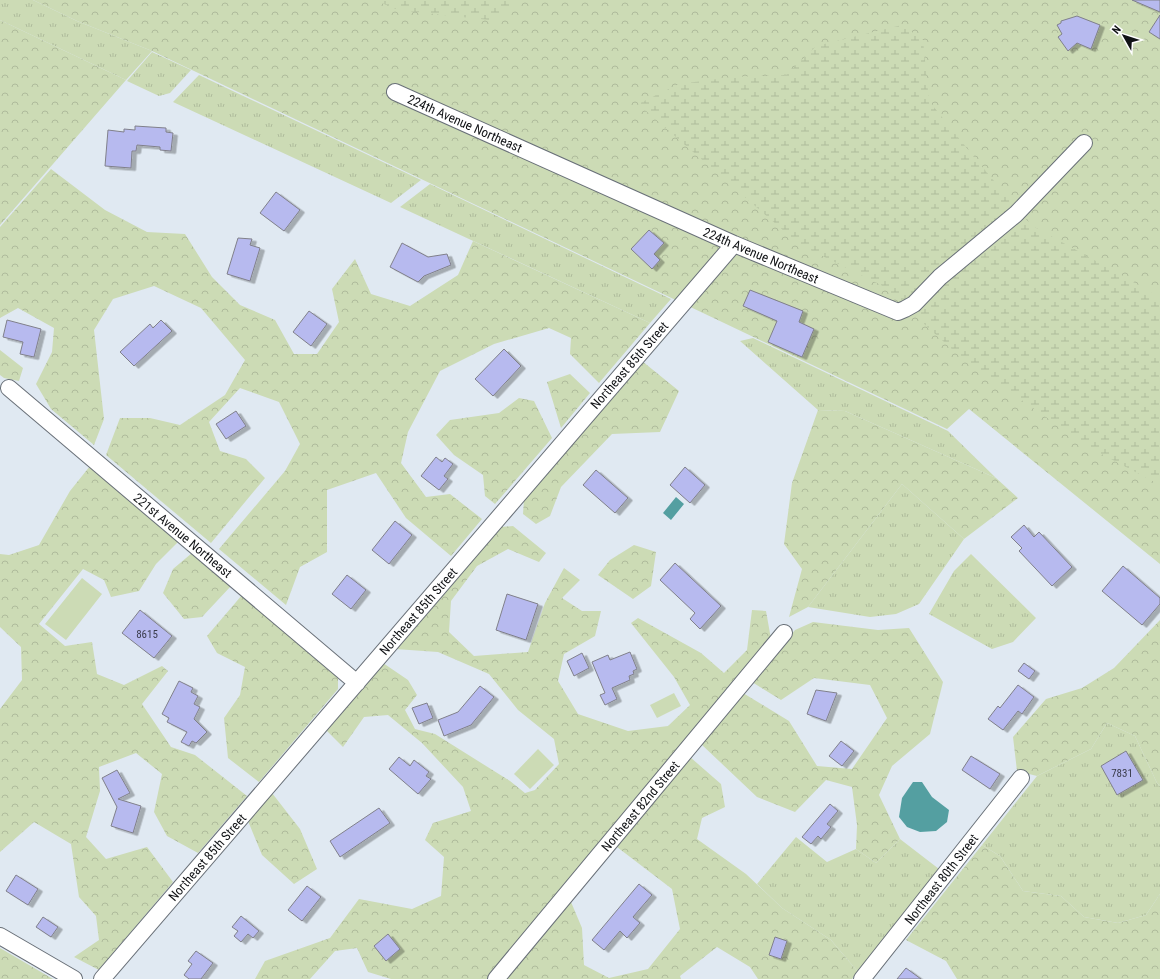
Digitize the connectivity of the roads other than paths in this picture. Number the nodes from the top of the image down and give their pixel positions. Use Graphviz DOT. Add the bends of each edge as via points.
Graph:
graph roads {
  1 [pos="395,92"];
  2 [pos="1084,143"];
  3 [pos="734,244"];
  4 [pos="9,388"];
  5 [pos="784,633"];
  6 [pos="357,683"];
  7 [pos="1021,778"];
  8 [pos="0,936"];
  9 [pos="74,979"];
  10 [pos="102,979"];
  11 [pos="496,979"];
  12 [pos="862,979"];
  1 -- 3 [label="street, 224th Avenue Northeast"];
  2 -- 3 [label="street, 224th Avenue Northeast" via="1016,214 940,278 914,304 898,312"];
  3 -- 6 [label="street, Northeast 85th Street"];
  4 -- 6 [label="street, 221st Avenue Northeast"];
  5 -- 11 [label="street, Northeast 82nd Street"];
  6 -- 10 [label="street, Northeast 85th Street"];
  7 -- 12 [label="street, Northeast 80th Street"];
  8 -- 9 [label="street"];
}
